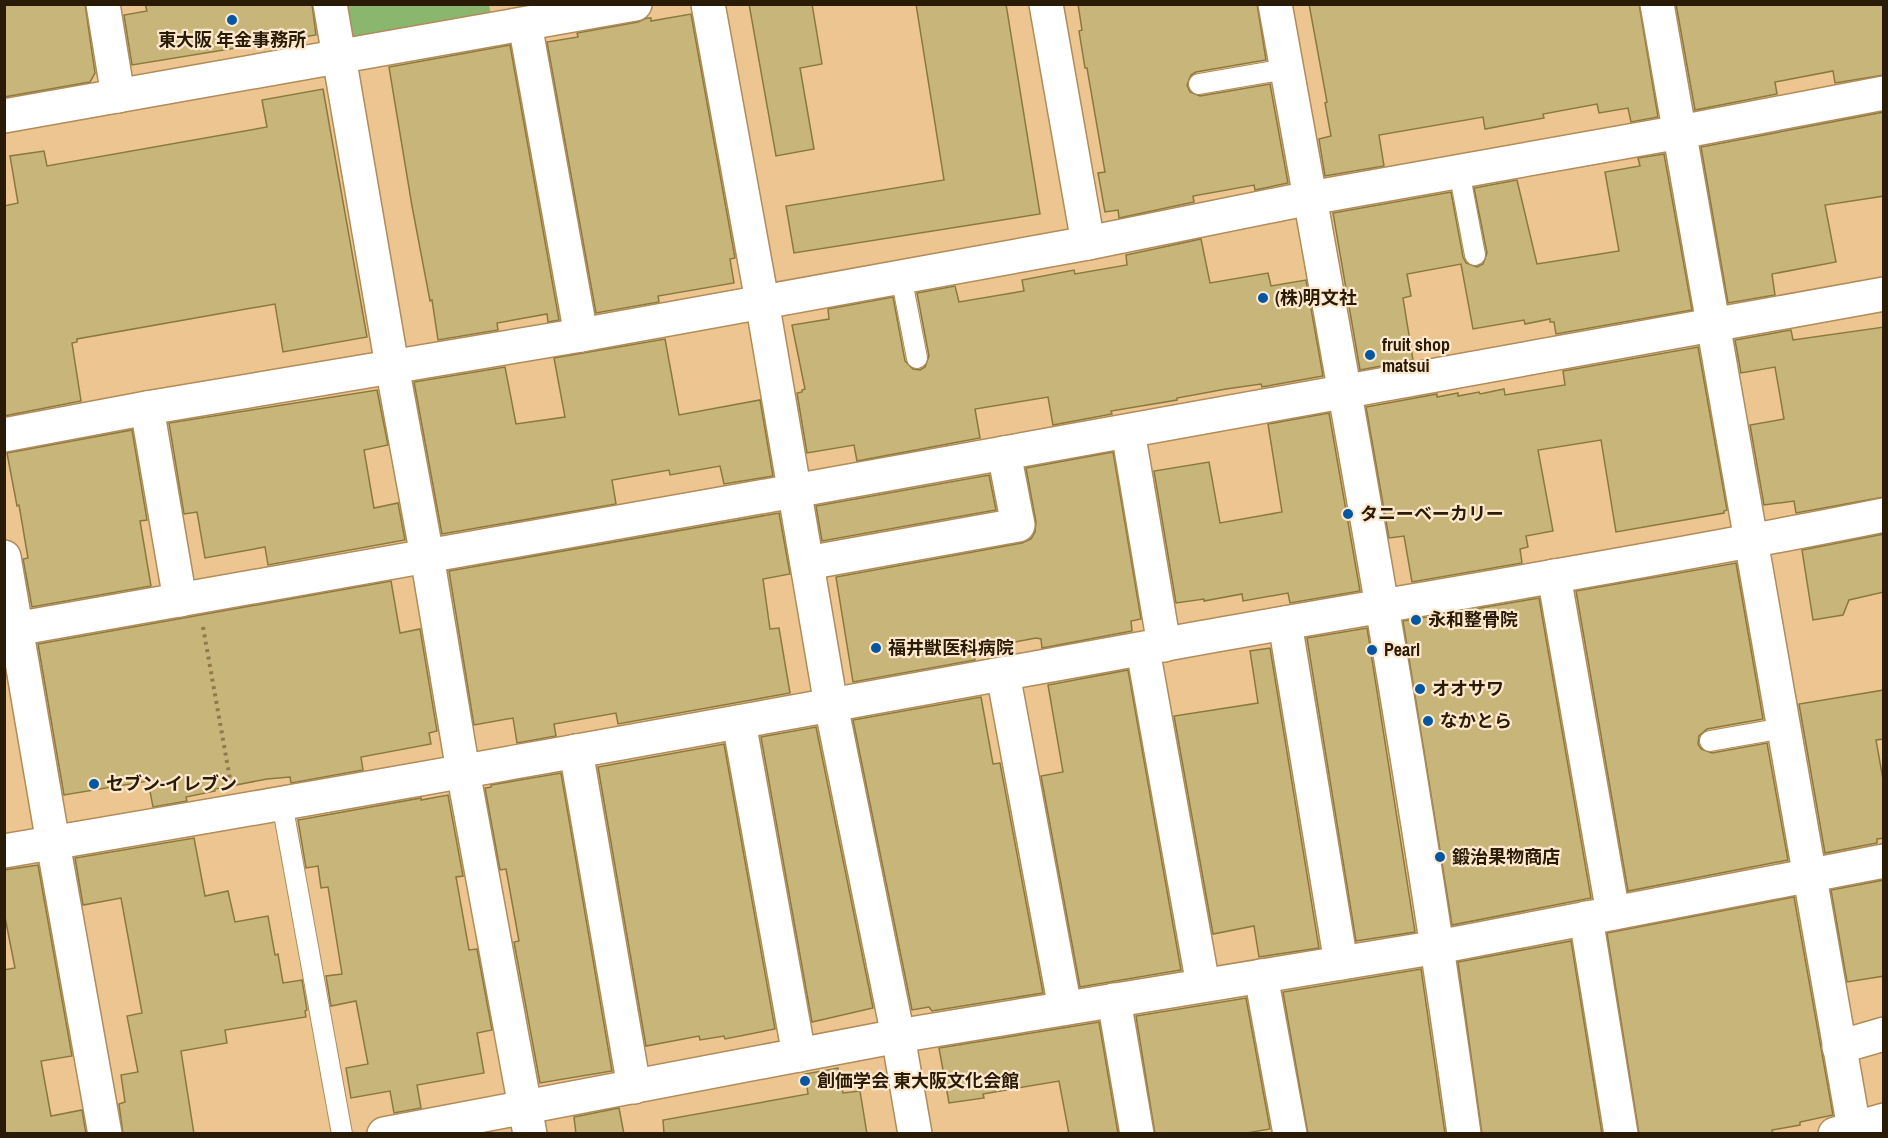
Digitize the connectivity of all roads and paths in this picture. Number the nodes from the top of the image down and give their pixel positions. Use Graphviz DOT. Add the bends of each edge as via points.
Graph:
graph roads {
  1 [pos="103,4"];
  2 [pos="330,4"];
  3 [pos="635,4"];
  4 [pos="708,4"];
  5 [pos="1046,4"];
  6 [pos="1275,4"];
  7 [pos="1657,4"];
  8 [pos="525,24"];
  9 [pos="340,57"];
  10 [pos="1286,69"];
  11 [pos="1199,84"];
  12 [pos="1884,93"];
  13 [pos="118,96"];
  14 [pos="4,116"];
  15 [pos="1680,132"];
  16 [pos="1459,171"];
  17 [pos="1310,198"];
  18 [pos="1088,243"];
  19 [pos="1475,255"];
  20 [pos="901,276"];
  21 [pos="1884,294"];
  22 [pos="762,301"];
  23 [pos="1714,324"];
  24 [pos="581,335"];
  25 [pos="917,358"];
  26 [pos="392,366"];
  27 [pos="1345,392"];
  28 [pos="147,408"];
  29 [pos="1128,431"];
  30 [pos="4,435"];
  31 [pos="1004,453"];
  32 [pos="794,491"];
  33 [pos="1884,515"];
  34 [pos="1751,541"];
  35 [pos="428,556"];
  36 [pos="4,557"];
  37 [pos="807,563"];
  38 [pos="1554,576"];
  39 [pos="189,599"];
  40 [pos="1381,606"];
  41 [pos="1285,623"];
  42 [pos="11,630"];
  43 [pos="1153,647"];
  44 [pos="1003,674"];
  45 [pos="831,705"];
  46 [pos="739,722"];
  47 [pos="1783,728"];
  48 [pos="1710,741"];
  49 [pos="576,752"];
  50 [pos="463,771"];
  51 [pos="282,803"];
  52 [pos="236,811"];
  53 [pos="52,843"];
  54 [pos="4,851"];
  55 [pos="1884,861"];
  56 [pos="1808,875"];
  57 [pos="1599,915"];
  58 [pos="1438,947"];
  59 [pos="1341,963"];
  60 [pos="1261,976"];
  61 [pos="1203,986"];
  62 [pos="1114,1000"];
  63 [pos="1065,1008"];
  64 [pos="1884,1034"];
  65 [pos="898,1036"];
  66 [pos="1839,1047"];
  67 [pos="799,1055"];
  68 [pos="634,1087"];
  69 [pos="528,1121"];
  70 [pos="1857,1129"];
  71 [pos="105,1134"];
  72 [pos="342,1134"];
  73 [pos="384,1134"];
  74 [pos="915,1134"];
  75 [pos="1137,1134"];
  76 [pos="1290,1134"];
  77 [pos="1464,1134"];
  78 [pos="1621,1134"];
  1 -- 13 [label="street"];
  2 -- 9 [label="street"];
  3 -- 8 [label="street"];
  4 -- 22 [label="street"];
  5 -- 18 [label="street"];
  6 -- 10 [label="street"];
  7 -- 15 [label="street"];
  8 -- 9 [label="street"];
  8 -- 24 [label="street"];
  9 -- 13 [label="street"];
  9 -- 26 [label="street"];
  10 -- 11 [label="lane"];
  10 -- 17 [label="street"];
  12 -- 15 [label="street"];
  13 -- 14 [label="street"];
  15 -- 16 [label="street"];
  15 -- 23 [label="street"];
  16 -- 17 [label="street"];
  16 -- 19 [label="lane"];
  17 -- 18 [label="street"];
  17 -- 27 [label="street"];
  18 -- 20 [label="street"];
  20 -- 22 [label="street"];
  20 -- 25 [label="lane"];
  21 -- 23 [label="street"];
  22 -- 24 [label="street"];
  22 -- 32 [label="street"];
  23 -- 27 [label="street"];
  23 -- 34 [label="street"];
  24 -- 26 [label="street"];
  26 -- 28 [label="street"];
  26 -- 35 [label="street"];
  27 -- 29 [label="street"];
  27 -- 40 [label="street"];
  28 -- 30 [label="street"];
  28 -- 39 [label="street"];
  29 -- 31 [label="street"];
  29 -- 43 [label="street"];
  31 -- 32 [label="street"];
  31 -- 37 [label="street" via="1017,525"];
  32 -- 35 [label="street"];
  32 -- 37 [label="street"];
  33 -- 34 [label="street"];
  34 -- 38 [label="street"];
  34 -- 47 [label="street"];
  35 -- 39 [label="street"];
  35 -- 50 [label="street"];
  36 -- 42 [label="street"];
  37 -- 45 [label="street"];
  38 -- 40 [label="street"];
  38 -- 57 [label="street"];
  39 -- 42 [label="street"];
  39 -- 52 [label="path"];
  40 -- 41 [label="street"];
  40 -- 58 [label="street"];
  41 -- 43 [label="street"];
  41 -- 59 [label="street"];
  42 -- 53 [label="street"];
  43 -- 44 [label="street"];
  43 -- 61 [label="street"];
  44 -- 45 [label="street"];
  44 -- 63 [label="street"];
  45 -- 46 [label="street"];
  45 -- 65 [label="street"];
  46 -- 49 [label="street"];
  46 -- 67 [label="street"];
  47 -- 48 [label="lane"];
  47 -- 56 [label="street"];
  49 -- 50 [label="street"];
  49 -- 68 [label="street"];
  50 -- 51 [label="street"];
  50 -- 69 [label="street"];
  51 -- 52 [label="street"];
  51 -- 72 [label="lane"];
  52 -- 53 [label="street"];
  53 -- 54 [label="street"];
  53 -- 71 [label="street"];
  55 -- 56 [label="street"];
  56 -- 57 [label="street"];
  56 -- 66 [label="street"];
  57 -- 58 [label="street"];
  57 -- 78 [label="street"];
  58 -- 59 [label="street"];
  58 -- 77 [label="street"];
  59 -- 60 [label="street"];
  60 -- 61 [label="street"];
  60 -- 76 [label="street"];
  61 -- 62 [label="street"];
  62 -- 63 [label="street"];
  62 -- 75 [label="street"];
  63 -- 65 [label="street"];
  64 -- 66 [label="street"];
  65 -- 67 [label="street"];
  65 -- 74 [label="street"];
  66 -- 70 [label="street"];
  67 -- 68 [label="street"];
  68 -- 69 [label="street"];
  69 -- 73 [label="street"];
}
